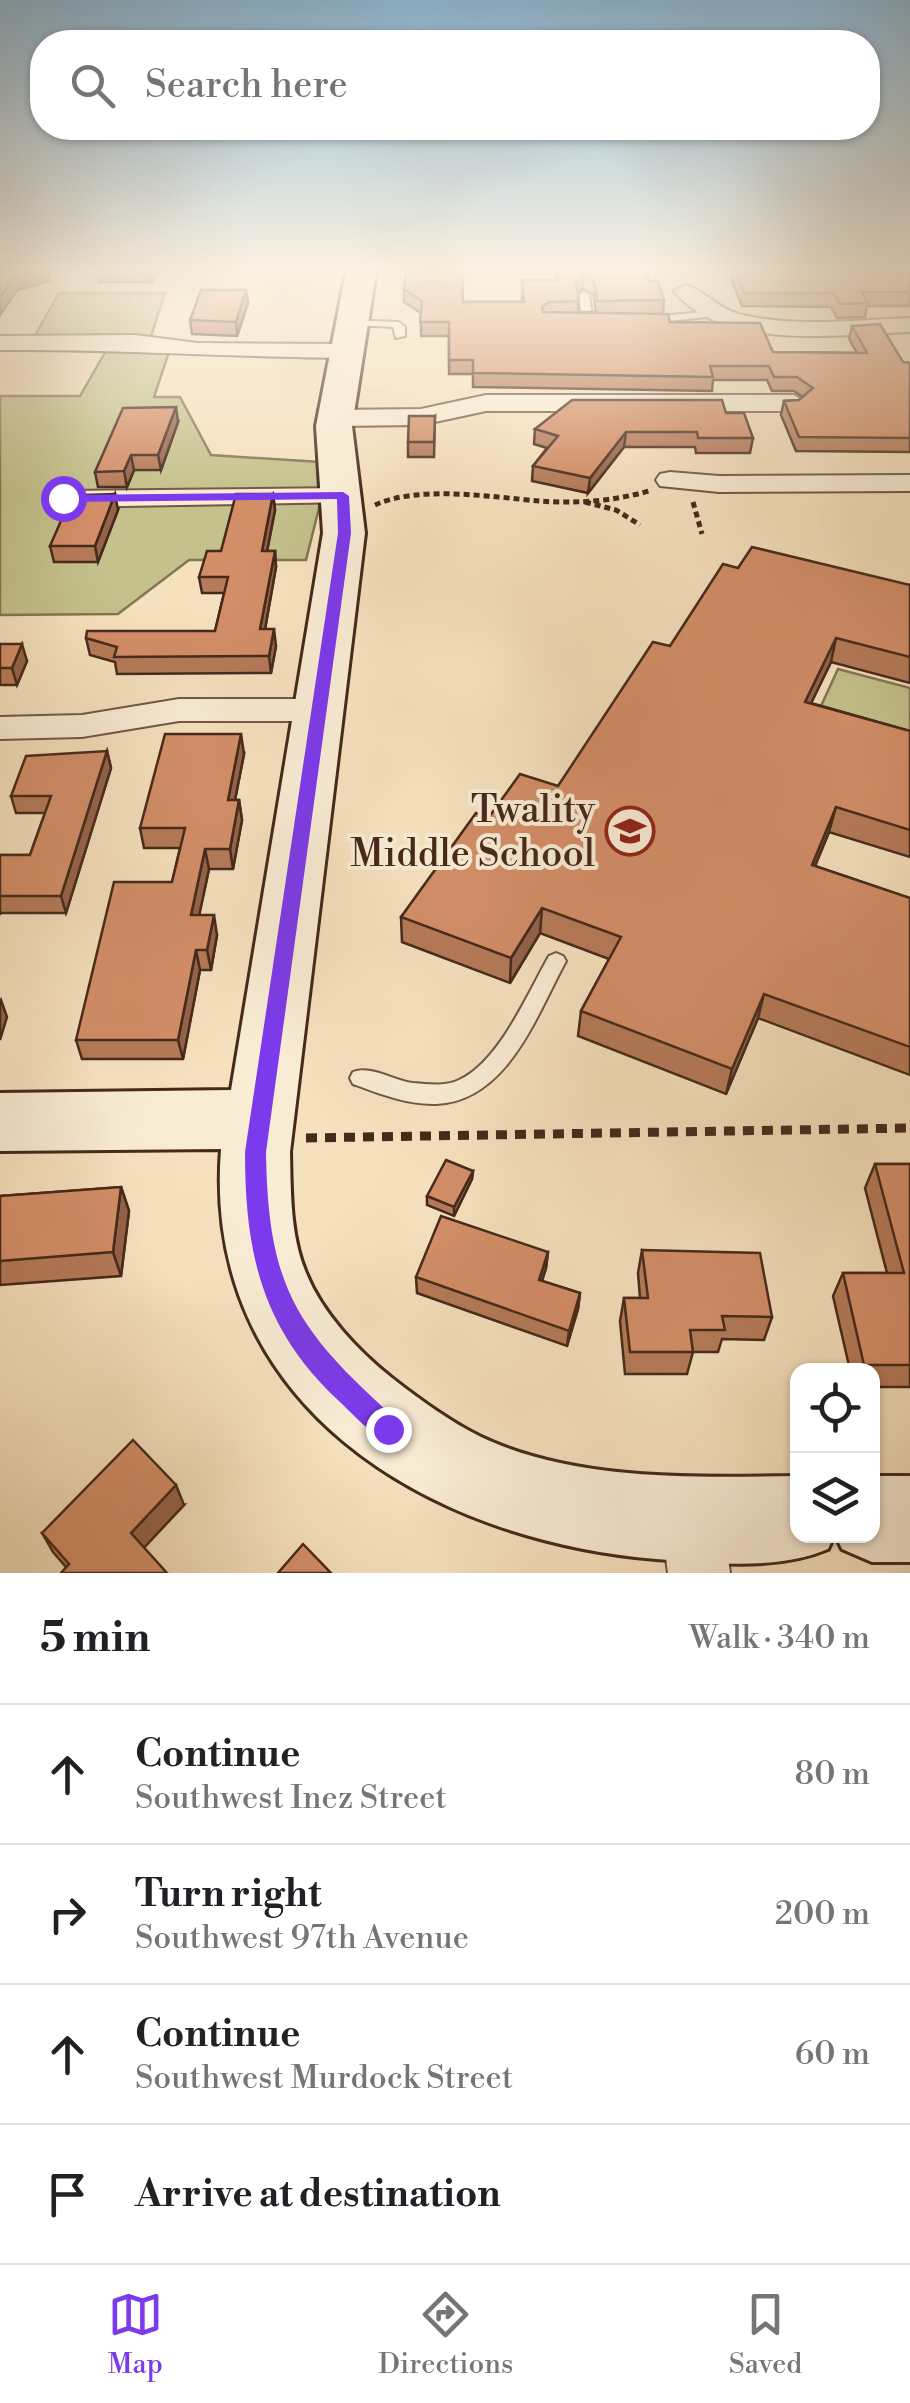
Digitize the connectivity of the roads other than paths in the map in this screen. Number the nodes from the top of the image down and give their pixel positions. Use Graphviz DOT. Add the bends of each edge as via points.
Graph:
graph roads {
  1 [pos="162,345"];
  2 [pos="251,345"];
  3 [pos="348,345"];
  4 [pos="794,403"];
  5 [pos="335,418"];
  6 [pos="670,480"];
  7 [pos="910,483"];
  8 [pos="63,498"];
  9 [pos="355,502"];
  10 [pos="319,710"];
  11 [pos="0,728"];
  12 [pos="556,960"];
  13 [pos="361,1078"];
  14 [pos="0,1122"];
  15 [pos="259,1129"];
  16 [pos="880,1519"];
  17 [pos="910,1519"];
  18 [pos="790,1522"];
  19 [pos="696,1546"];
  1 -- 2 [label="street"];
  3 -- 5 [label="street"];
  4 -- 5 [label="street" via="486,403 421,417"];
  5 -- 9 [label="street" via="334,442"];
  6 -- 7 [label="street"];
  8 -- 9 [label="street"];
  9 -- 10 [label="street" via="344,533"];
  10 -- 11 [label="street" via="180,710 82,726"];
  10 -- 15 [label="street"];
  12 -- 13 [label="lane" via="488,1076 465,1092 432,1097"];
  14 -- 15 [label="street"];
  15 -- 19 [label="street" via="261,1249 277,1298 327,1374 388,1429 461,1472 539,1501 644,1518"];
  16 -- 17 [label="street"];
  18 -- 19 [label="street"];
}
